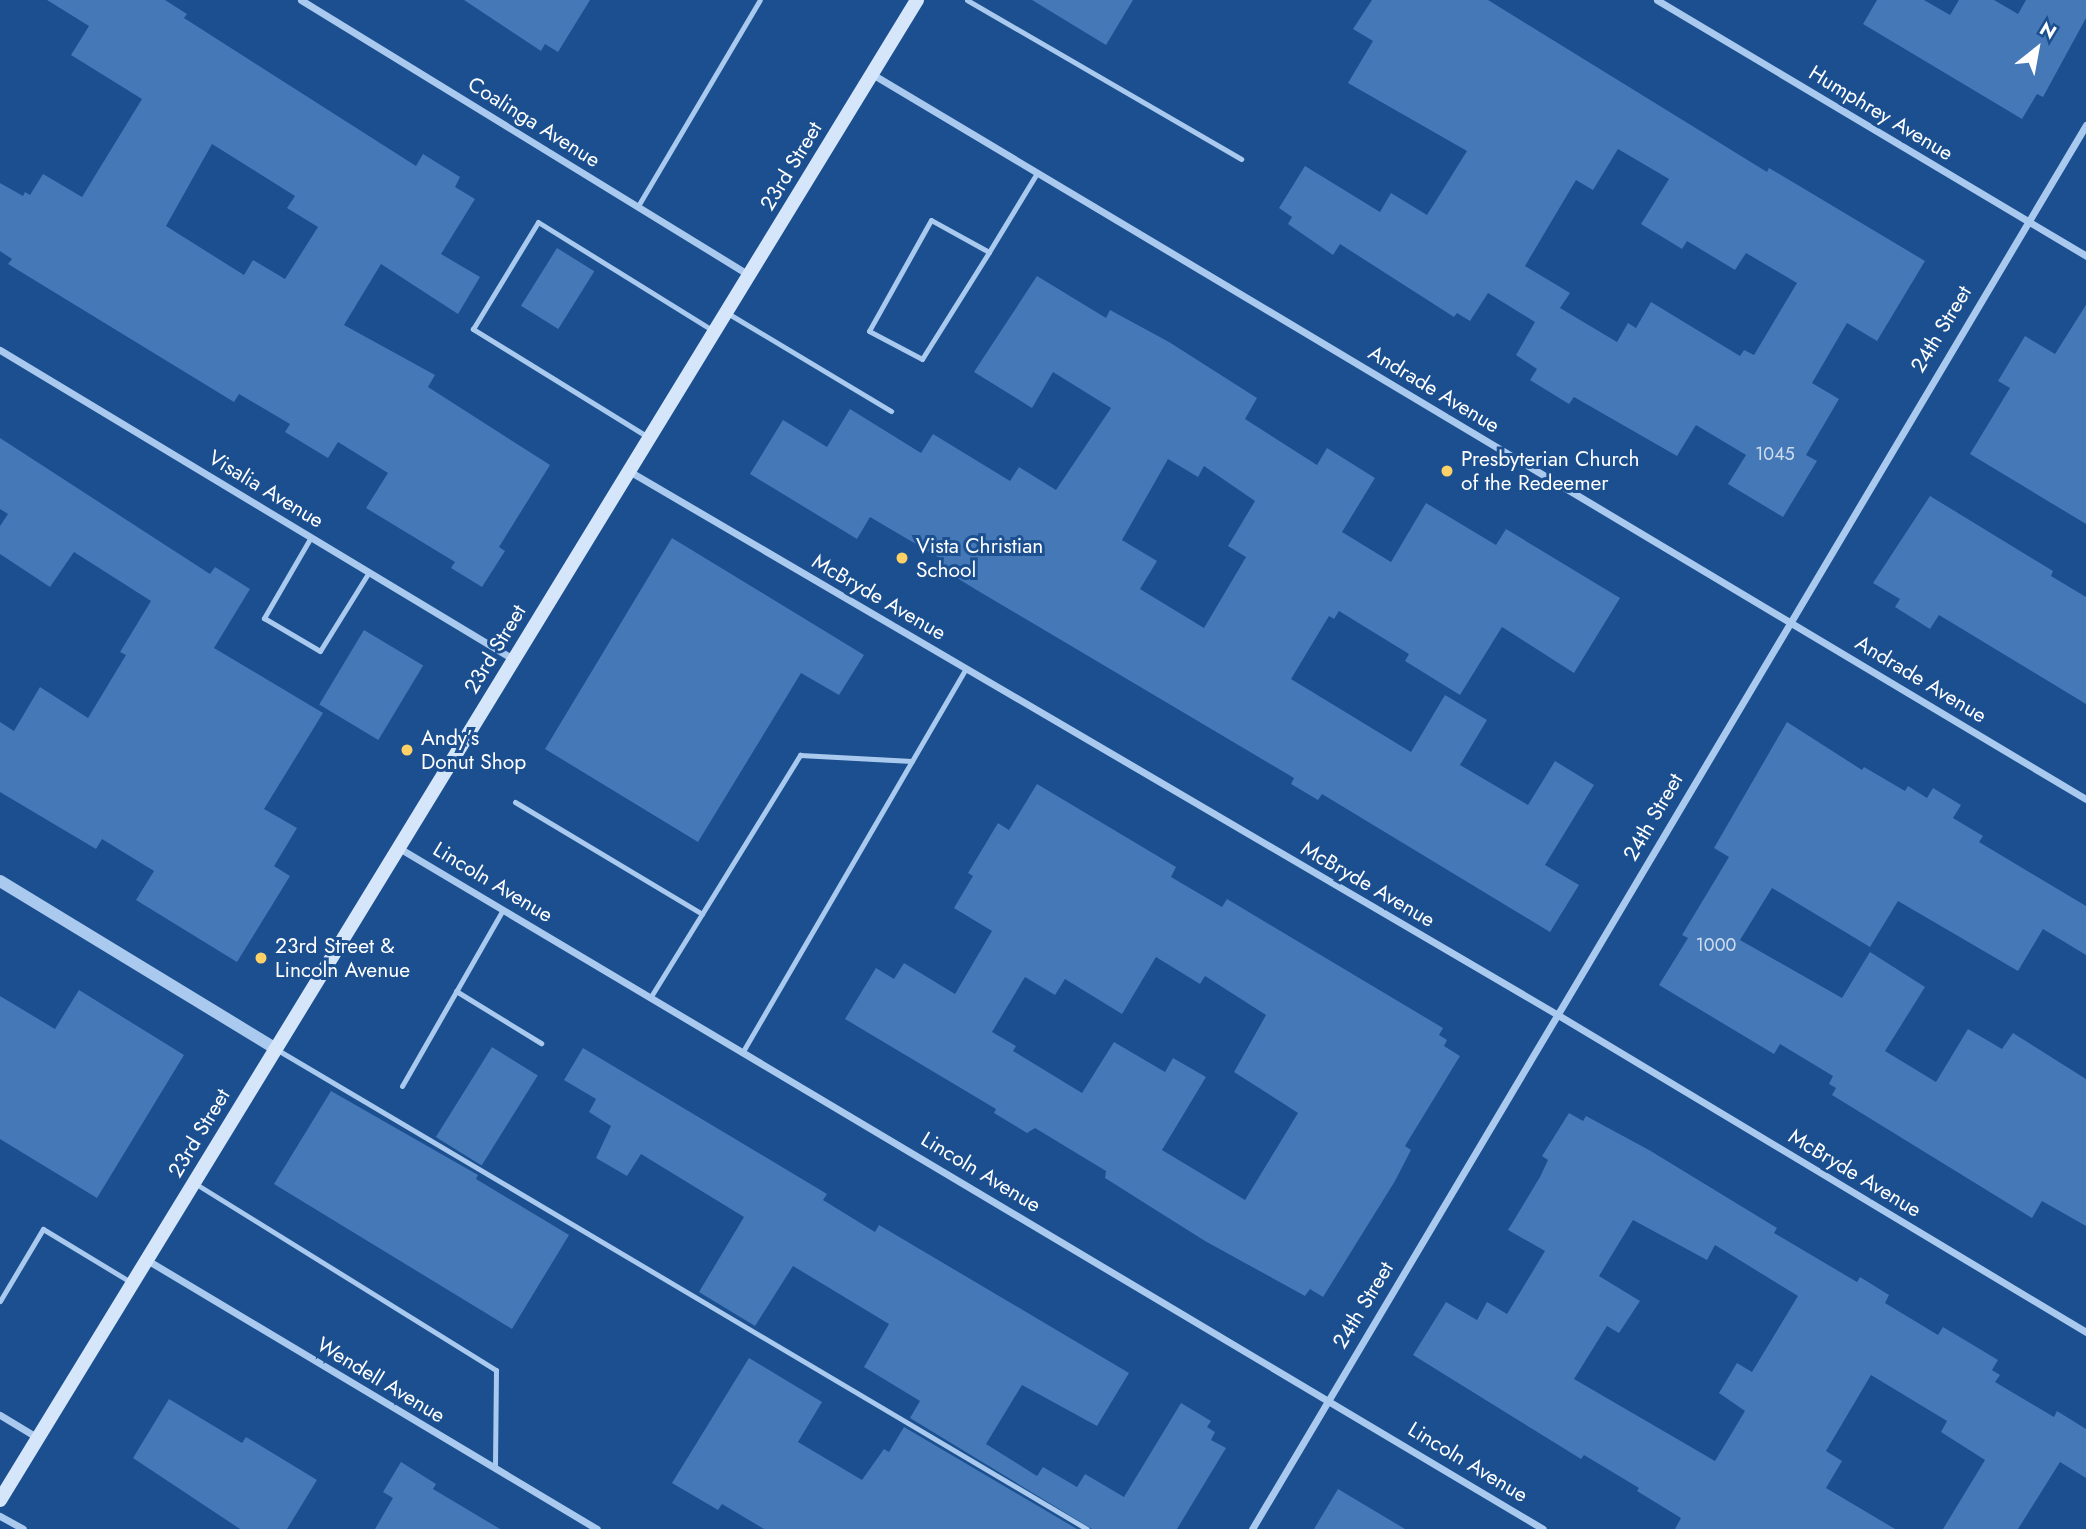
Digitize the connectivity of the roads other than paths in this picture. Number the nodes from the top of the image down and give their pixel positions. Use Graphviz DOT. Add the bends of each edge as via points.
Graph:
graph roads {
  1 [pos="301,0"];
  2 [pos="760,0"];
  3 [pos="917,0"];
  4 [pos="967,0"];
  5 [pos="1657,0"];
  6 [pos="872,73"];
  7 [pos="2086,125"];
  8 [pos="1241,159"];
  9 [pos="1037,173"];
  10 [pos="638,206"];
  11 [pos="2026,221"];
  12 [pos="989,252"];
  13 [pos="2086,256"];
  14 [pos="749,275"];
  15 [pos="726,312"];
  16 [pos="714,331"];
  17 [pos="0,349"];
  18 [pos="891,411"];
  19 [pos="649,437"];
  20 [pos="629,471"];
  21 [pos="311,537"];
  22 [pos="369,572"];
  23 [pos="1789,620"];
  24 [pos="513,659"];
  25 [pos="966,668"];
  26 [pos="912,761"];
  27 [pos="2086,799"];
  28 [pos="515,802"];
  29 [pos="398,848"];
  30 [pos="0,881"];
  31 [pos="503,911"];
  32 [pos="702,914"];
  33 [pos="456,991"];
  34 [pos="650,998"];
  35 [pos="1558,1015"];
  36 [pos="541,1043"];
  37 [pos="275,1048"];
  38 [pos="742,1053"];
  39 [pos="402,1086"];
  40 [pos="193,1182"];
  41 [pos="147,1261"];
  42 [pos="0,1282"];
  43 [pos="132,1283"];
  44 [pos="8,1287"];
  45 [pos="0,1301"];
  46 [pos="2086,1332"];
  47 [pos="1327,1400"];
  48 [pos="0,1415"];
  49 [pos="38,1438"];
  50 [pos="495,1468"];
  51 [pos="0,1500"];
  52 [pos="0,1516"];
  53 [pos="23,1529"];
  54 [pos="597,1529"];
  55 [pos="1087,1529"];
  56 [pos="1252,1529"];
  57 [pos="1543,1529"];
  1 -- 10 [label="street, Coalinga Avenue"];
  2 -- 10 [label="lane"];
  3 -- 6 [label="main road, 23rd Street"];
  4 -- 8 [label="lane"];
  5 -- 11 [label="street, Humphrey Avenue"];
  6 -- 9 [label="street, Andrade Avenue"];
  6 -- 14 [label="main road, 23rd Street"];
  7 -- 11 [label="street, 24th Street"];
  9 -- 12 [label="lane"];
  9 -- 23 [label="street, Andrade Avenue"];
  10 -- 14 [label="street, Coalinga Avenue"];
  11 -- 13 [label="street, Humphrey Avenue"];
  11 -- 23 [label="street, 24th Street"];
  12 -- 12 [label="lane" via="922,359 869,331 931,220"];
  14 -- 15 [label="main road, 23rd Street"];
  15 -- 16 [label="main road, 23rd Street"];
  15 -- 18 [label="lane"];
  16 -- 19 [label="main road, 23rd Street"];
  16 -- 19 [label="lane" via="538,222 530,233 472,329"];
  17 -- 21 [label="street, Visalia Avenue"];
  19 -- 20 [label="main road, 23rd Street"];
  20 -- 24 [label="main road, 23rd Street"];
  20 -- 25 [label="street, McBryde Avenue"];
  21 -- 22 [label="street, Visalia Avenue"];
  21 -- 22 [label="lane" via="264,618 320,651"];
  22 -- 24 [label="street, Visalia Avenue"];
  23 -- 27 [label="street, Andrade Avenue"];
  23 -- 35 [label="street, 24th Street"];
  24 -- 29 [label="main road, 23rd Street"];
  25 -- 26 [label="lane"];
  25 -- 35 [label="street, McBryde Avenue"];
  26 -- 32 [label="lane" via="800,755"];
  26 -- 38 [label="lane"];
  28 -- 32 [label="lane"];
  29 -- 31 [label="street, Lincoln Avenue"];
  29 -- 37 [label="main road, 23rd Street"];
  30 -- 37 [label="street"];
  31 -- 33 [label="lane"];
  31 -- 34 [label="street, Lincoln Avenue"];
  32 -- 34 [label="lane"];
  33 -- 36 [label="lane"];
  33 -- 39 [label="lane"];
  34 -- 38 [label="street, Lincoln Avenue"];
  35 -- 46 [label="street, McBryde Avenue"];
  35 -- 47 [label="street, 24th Street"];
  37 -- 40 [label="main road, 23rd Street"];
  37 -- 55 [label="lane"];
  38 -- 47 [label="street, Lincoln Avenue"];
  40 -- 41 [label="main road, 23rd Street"];
  40 -- 50 [label="lane" via="496,1370"];
  41 -- 43 [label="main road, 23rd Street"];
  41 -- 50 [label="street, Wendell Avenue"];
  42 -- 44 [label="lane"];
  43 -- 44 [label="lane" via="43,1229"];
  43 -- 49 [label="main road, 23rd Street"];
  44 -- 45 [label="lane"];
  47 -- 56 [label="street, 24th Street"];
  47 -- 57 [label="street, Lincoln Avenue"];
  48 -- 49 [label="street"];
  49 -- 51 [label="main road, 23rd Street"];
  50 -- 54 [label="street, Wendell Avenue"];
  52 -- 53 [label="street"];
}
